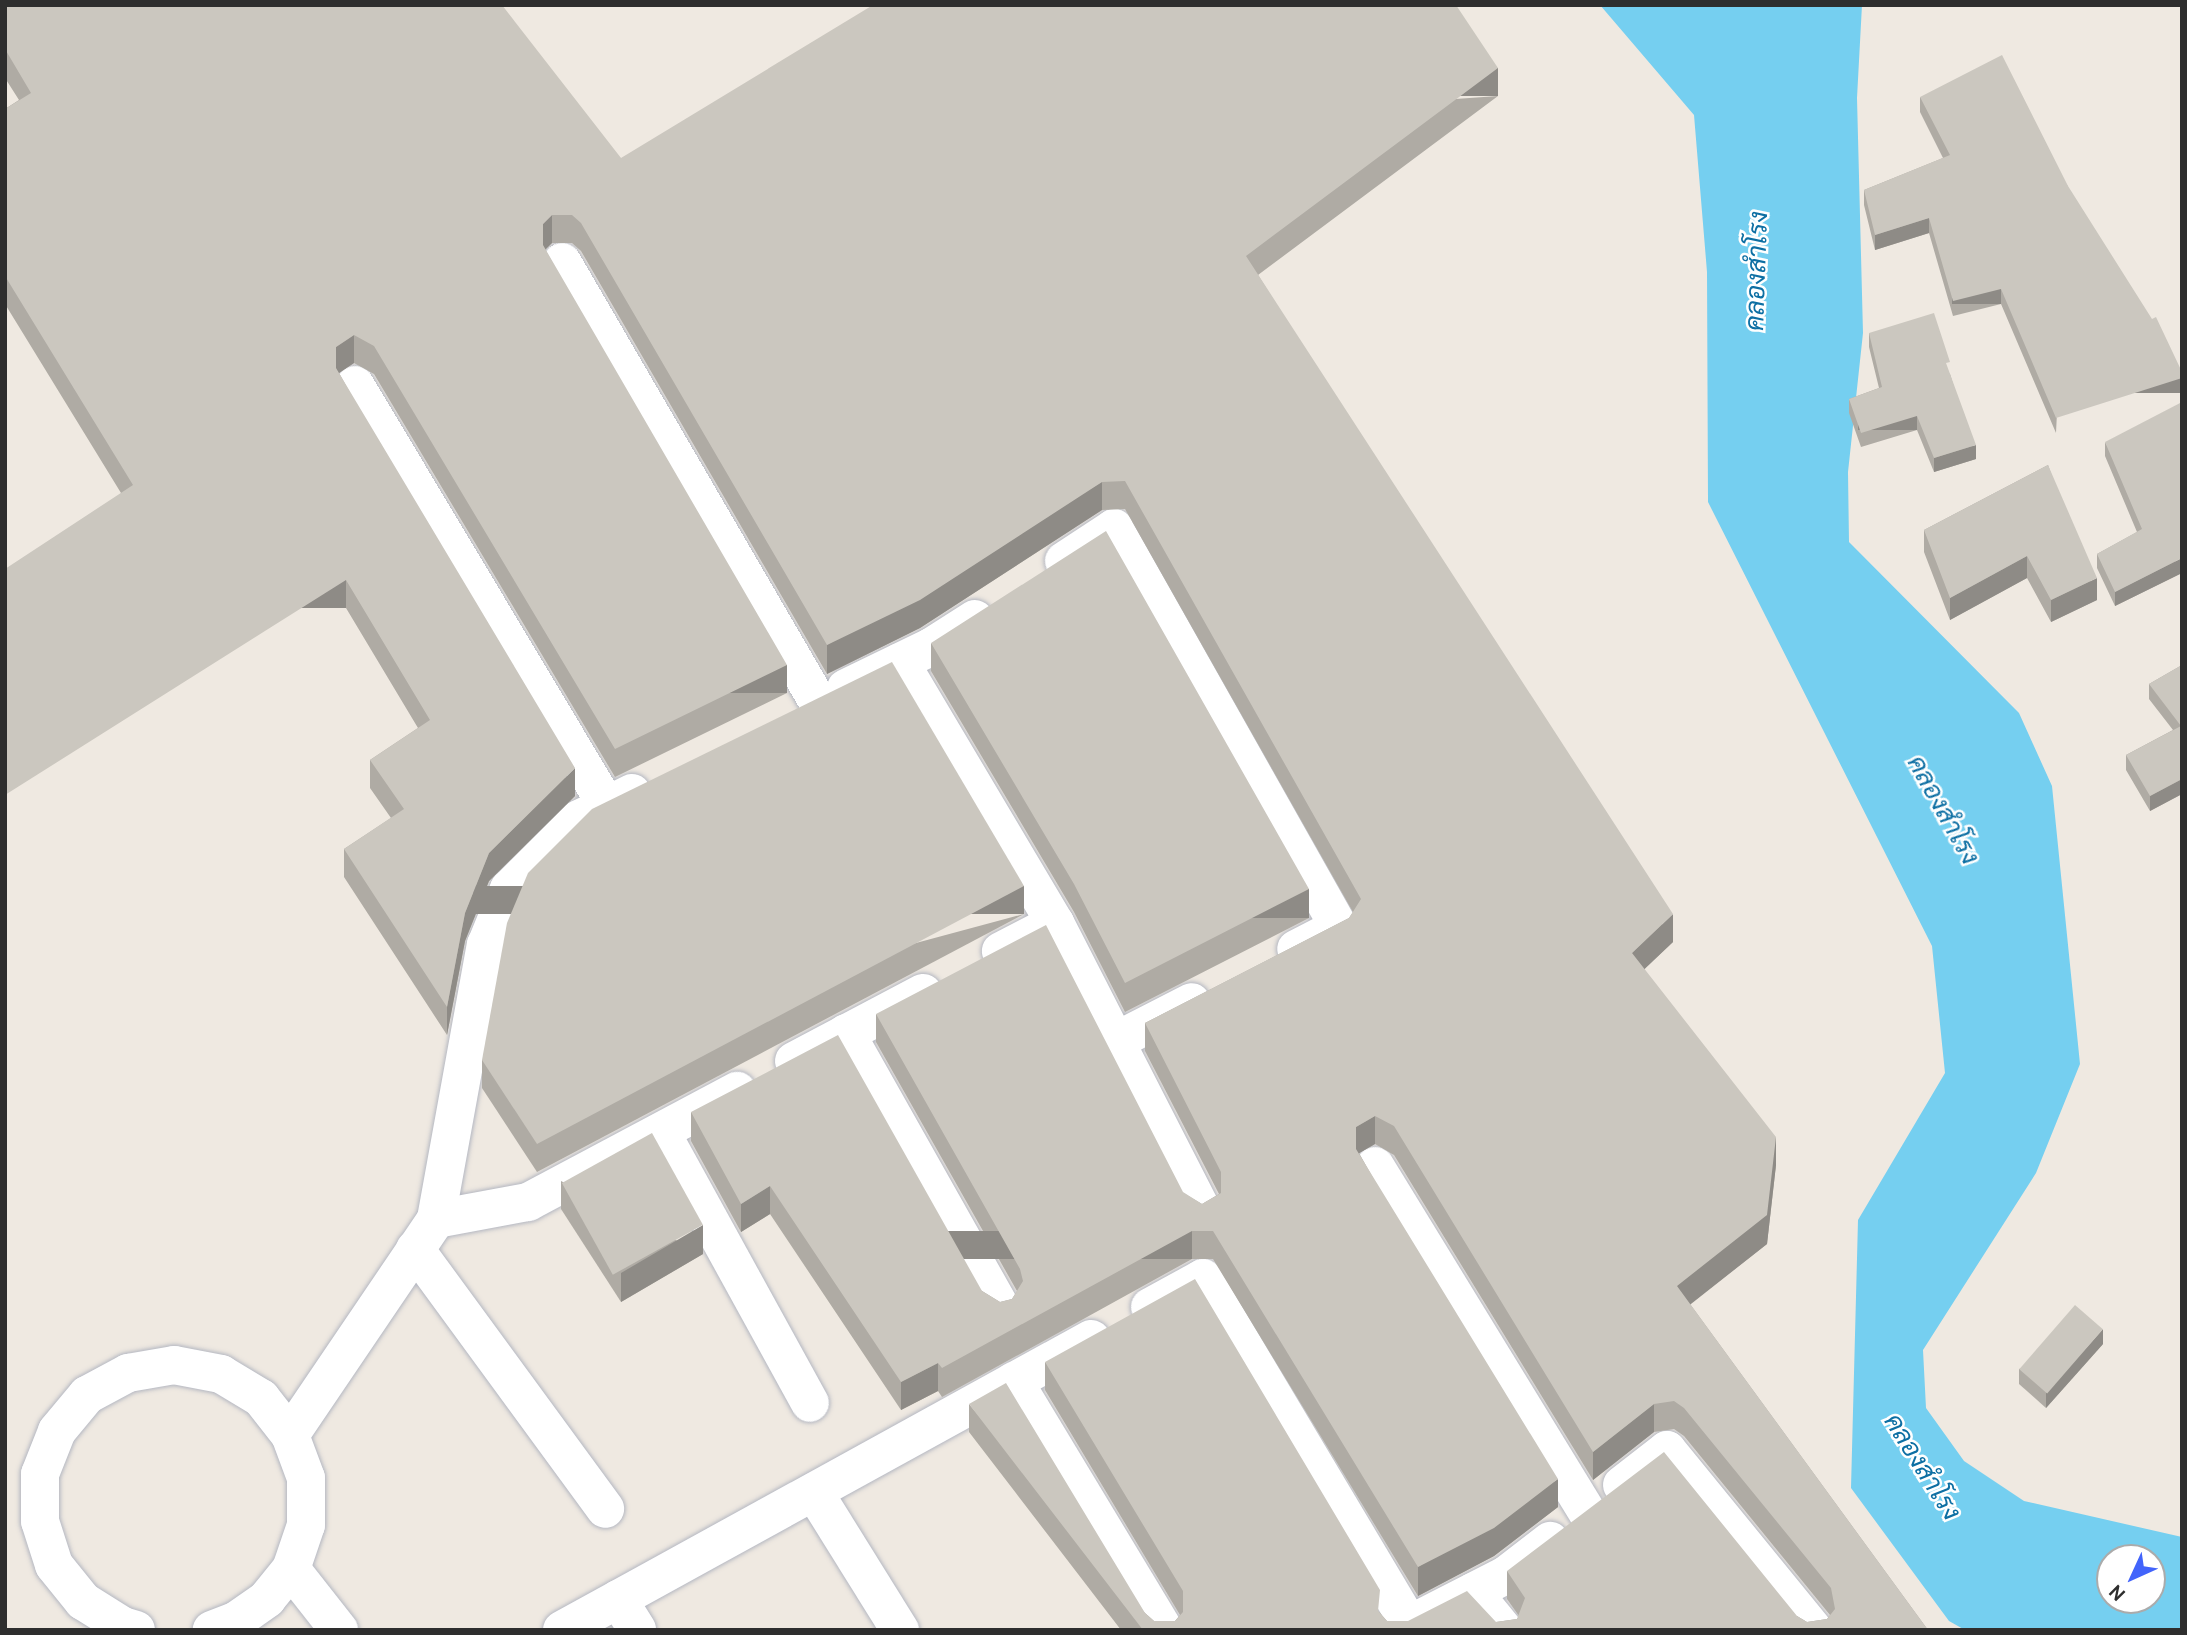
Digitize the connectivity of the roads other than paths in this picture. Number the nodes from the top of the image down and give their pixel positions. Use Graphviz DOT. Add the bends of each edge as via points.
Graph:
graph roads {
  1 [pos="562,262"];
  2 [pos="355,385"];
  3 [pos="1034,580"];
  4 [pos="1000,602"];
  5 [pos="901,662"];
  6 [pos="818,702"];
  7 [pos="781,720"];
  8 [pos="668,775"];
  9 [pos="606,805"];
  10 [pos="1055,923"];
  11 [pos="1264,965"];
  12 [pos="1227,984"];
  13 [pos="846,1034"];
  14 [pos="1116,1041"];
  15 [pos="661,1132"];
  16 [pos="1375,1166"];
  17 [pos="1202,1210"];
  18 [pos="426,1234"];
  19 [pos="1001,1308"];
  20 [pos="1014,1381"];
  21 [pos="810,1403"];
  22 [pos="290,1434"];
  23 [pos="814,1492"];
  24 [pos="605,1508"];
  25 [pos="1587,1512"];
  26 [pos="291,1569"];
  27 [pos="1473,1592"];
  28 [pos="627,1614"];
  29 [pos="1404,1627"];
  30 [pos="126,1629"];
  31 [pos="212,1630"];
  32 [pos="339,1630"];
  33 [pos="562,1630"];
  34 [pos="901,1630"];
  35 [pos="1164,1630"];
  36 [pos="1504,1630"];
  37 [pos="1814,1630"];
  1 -- 6 [label="street"];
  2 -- 9 [label="street"];
  3 -- 11 [label="street" via="1114,528 1339,927"];
  4 -- 5 [label="street"];
  5 -- 6 [label="street"];
  5 -- 10 [label="street"];
  6 -- 7 [label="street"];
  8 -- 9 [label="street"];
  9 -- 18 [label="street" via="579,819 509,889 486,945"];
  10 -- 13 [label="street"];
  10 -- 14 [label="street"];
  12 -- 14 [label="street"];
  13 -- 15 [label="street"];
  13 -- 19 [label="street"];
  14 -- 17 [label="street"];
  15 -- 18 [label="street" via="528,1202"];
  15 -- 21 [label="street"];
  16 -- 25 [label="street"];
  18 -- 22 [label="street"];
  18 -- 24 [label="street"];
  20 -- 23 [label="street"];
  20 -- 29 [label="street" via="1203,1278"];
  20 -- 35 [label="street"];
  22 -- 26 [label="street" via="306,1478 306,1525"];
  22 -- 30 [label="street" via="261,1398 209,1372 174,1365 128,1373 88,1395 57,1430 40,1474 40,1521 54,1565 76,1592"];
  23 -- 28 [label="street"];
  23 -- 34 [label="street"];
  25 -- 27 [label="street" via="1506,1575"];
  25 -- 37 [label="street" via="1667,1450"];
  26 -- 31 [label="street" via="267,1599"];
  26 -- 32 [label="street"];
  27 -- 29 [label="street"];
  27 -- 36 [label="street"];
  28 -- 33 [label="street"];
}
